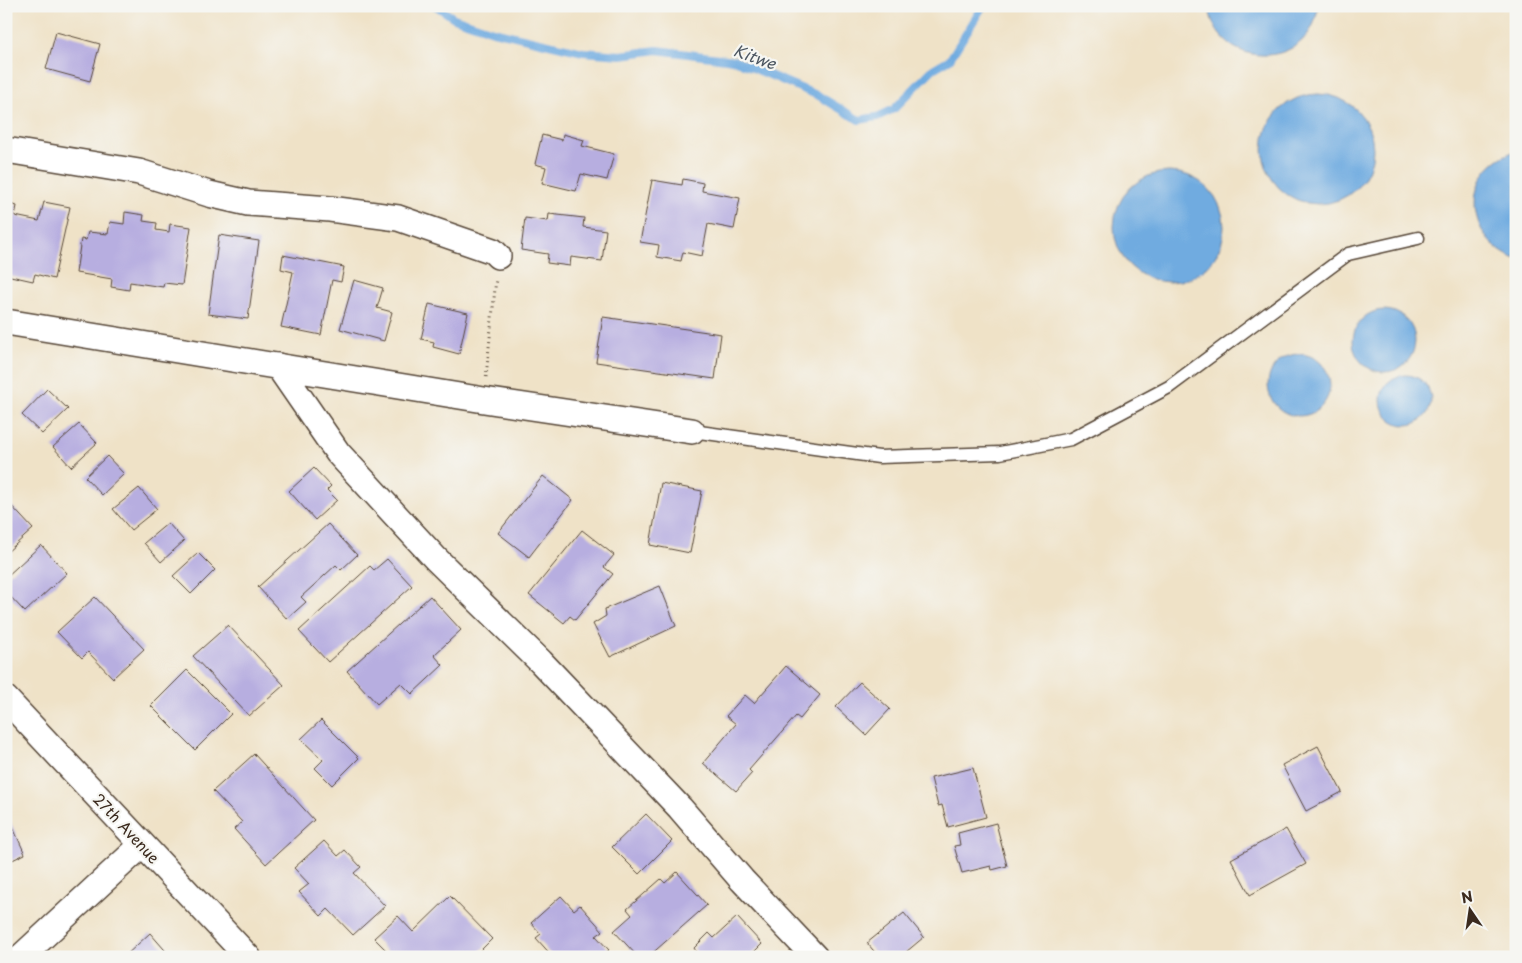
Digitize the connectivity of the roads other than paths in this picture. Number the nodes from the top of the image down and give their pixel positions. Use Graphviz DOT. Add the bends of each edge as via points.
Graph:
graph roads {
  1 [pos="6,150"];
  2 [pos="1418,238"];
  3 [pos="498,256"];
  4 [pos="6,322"];
  5 [pos="278,366"];
  6 [pos="692,431"];
  7 [pos="6,699"];
  8 [pos="142,845"];
  9 [pos="21,957"];
  10 [pos="248,957"];
  11 [pos="815,957"];
  1 -- 3 [label="street" via="139,172 248,203 398,218 493,251"];
  2 -- 6 [label="lane" via="1348,254 1169,386 1072,439 1000,453 879,457"];
  4 -- 5 [label="street"];
  5 -- 6 [label="street"];
  5 -- 11 [label="street" via="338,453 436,559 647,773"];
  7 -- 8 [label="street, 27th Avenue"];
  8 -- 9 [label="street"];
  8 -- 10 [label="street, 27th Avenue"];
}
